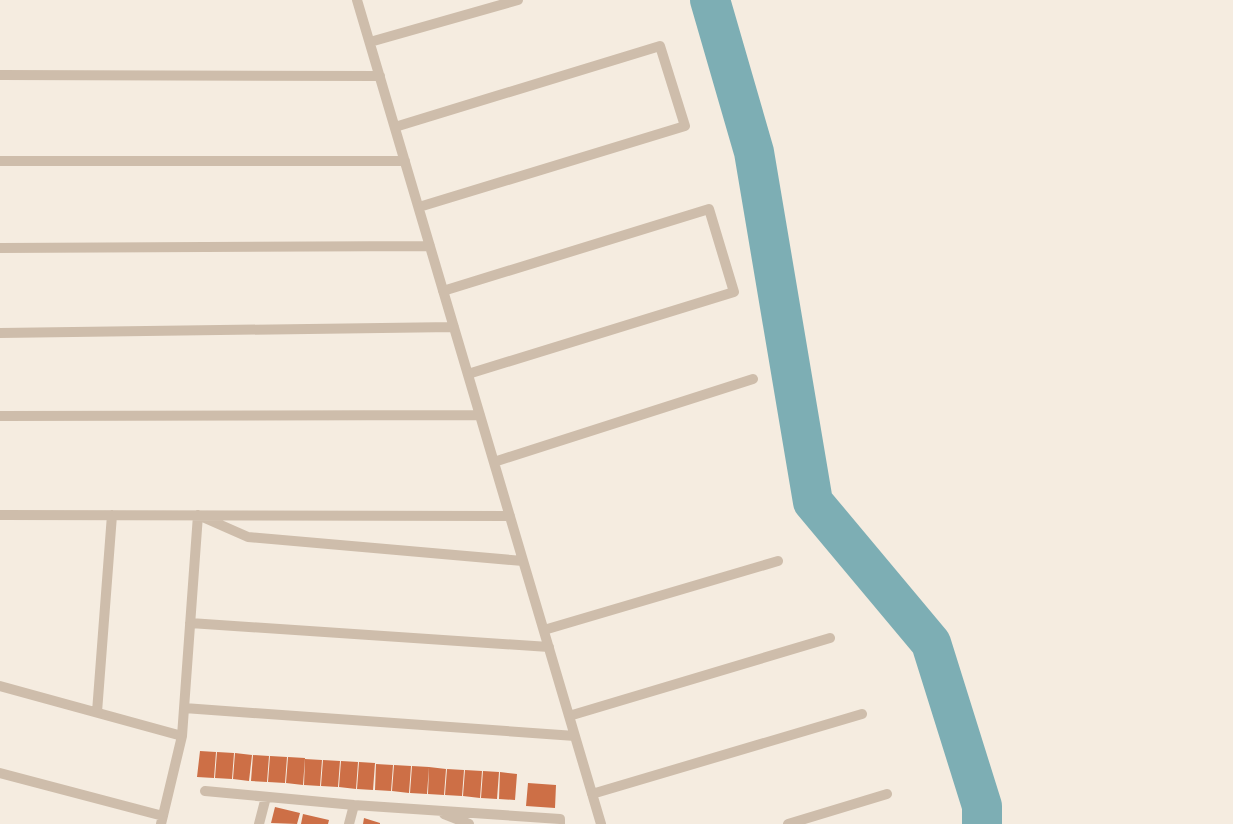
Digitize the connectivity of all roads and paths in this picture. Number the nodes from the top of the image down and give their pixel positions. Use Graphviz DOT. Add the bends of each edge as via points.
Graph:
graph roads {
  1 [pos="357,0"];
  2 [pos="518,0"];
  3 [pos="370,42"];
  4 [pos="0,75"];
  5 [pos="380,76"];
  6 [pos="395,127"];
  7 [pos="0,161"];
  8 [pos="405,161"];
  9 [pos="419,208"];
  10 [pos="430,246"];
  11 [pos="0,248"];
  12 [pos="443,291"];
  13 [pos="454,327"];
  14 [pos="0,333"];
  15 [pos="468,374"];
  16 [pos="753,378"];
  17 [pos="480,415"];
  18 [pos="0,416"];
  19 [pos="494,462"];
  20 [pos="0,515"];
  21 [pos="112,515"];
  22 [pos="198,515"];
  23 [pos="510,516"];
  24 [pos="523,561"];
  25 [pos="778,561"];
  26 [pos="190,623"];
  27 [pos="544,630"];
  28 [pos="830,638"];
  29 [pos="549,647"];
  30 [pos="0,686"];
  31 [pos="184,708"];
  32 [pos="96,712"];
  33 [pos="862,714"];
  34 [pos="569,716"];
  35 [pos="182,736"];
  36 [pos="575,736"];
  37 [pos="0,773"];
  38 [pos="205,791"];
  39 [pos="592,794"];
  40 [pos="887,794"];
  41 [pos="266,797"];
  42 [pos="354,805"];
  43 [pos="432,810"];
  44 [pos="162,820"];
  45 [pos="259,824"];
  46 [pos="349,824"];
  47 [pos="469,824"];
  48 [pos="560,824"];
  49 [pos="601,824"];
  50 [pos="788,824"];
  1 -- 3 [label="street"];
  2 -- 3 [label="street"];
  3 -- 5 [label="street"];
  4 -- 5 [label="street"];
  5 -- 6 [label="street"];
  6 -- 8 [label="street"];
  6 -- 9 [label="street" via="660,46 685,126"];
  7 -- 8 [label="street"];
  8 -- 9 [label="street"];
  9 -- 10 [label="street"];
  10 -- 11 [label="street"];
  10 -- 12 [label="street"];
  12 -- 13 [label="street"];
  12 -- 15 [label="street" via="709,209 734,292"];
  13 -- 14 [label="street"];
  13 -- 15 [label="street"];
  15 -- 17 [label="street"];
  16 -- 19 [label="street"];
  17 -- 18 [label="street"];
  17 -- 19 [label="street"];
  19 -- 23 [label="street"];
  20 -- 21 [label="street"];
  21 -- 22 [label="street"];
  21 -- 32 [label="street"];
  22 -- 23 [label="street"];
  22 -- 24 [label="street" via="248,537"];
  22 -- 26 [label="street"];
  23 -- 24 [label="street"];
  24 -- 27 [label="street"];
  25 -- 27 [label="street"];
  26 -- 29 [label="street"];
  26 -- 31 [label="street"];
  27 -- 29 [label="street"];
  28 -- 34 [label="street"];
  29 -- 34 [label="street"];
  30 -- 32 [label="street"];
  31 -- 35 [label="street"];
  31 -- 36 [label="street"];
  32 -- 35 [label="street"];
  33 -- 39 [label="street"];
  34 -- 36 [label="street"];
  35 -- 44 [label="street"];
  36 -- 39 [label="street"];
  37 -- 44 [label="street"];
  38 -- 41 [label="street"];
  39 -- 49 [label="street"];
  40 -- 50 [label="street"];
  41 -- 42 [label="street"];
  41 -- 45 [label="street"];
  42 -- 43 [label="street"];
  42 -- 46 [label="street"];
  43 -- 47 [label="street"];
  43 -- 48 [label="street" via="560,819"];
}
